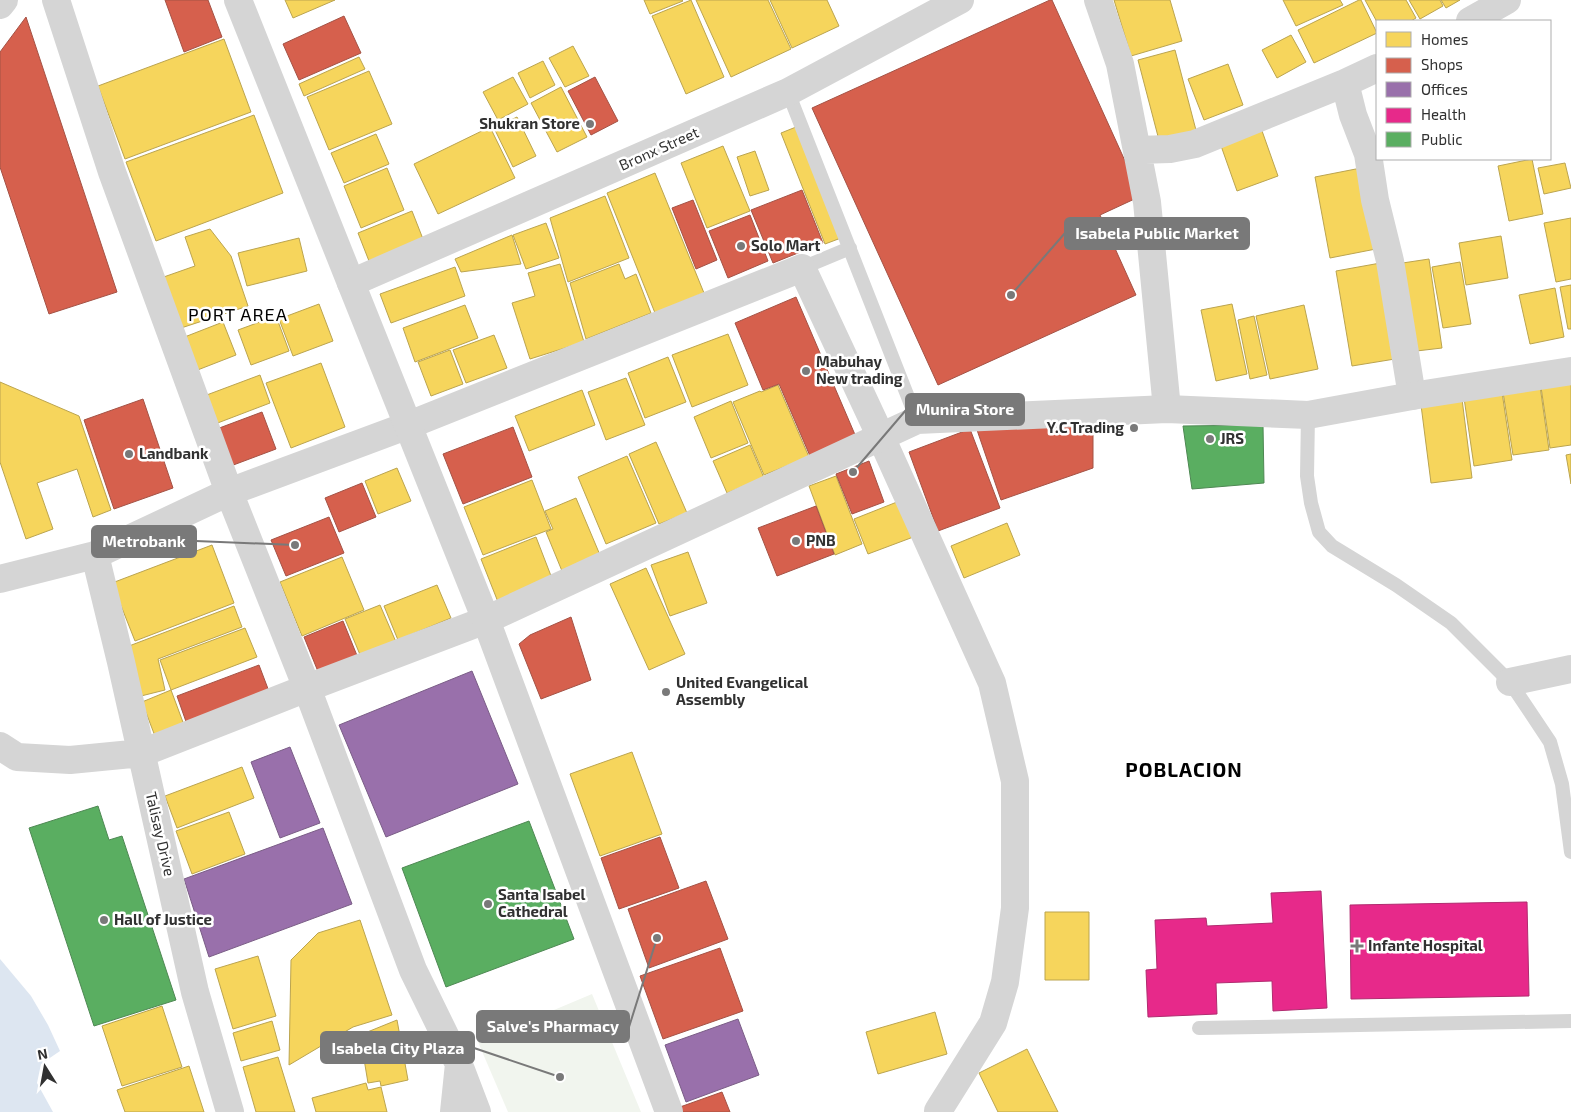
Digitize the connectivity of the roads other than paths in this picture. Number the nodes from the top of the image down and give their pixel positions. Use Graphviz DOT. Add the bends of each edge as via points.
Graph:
graph roads {
  1 [pos="4,0"];
  2 [pos="56,0"];
  3 [pos="238,0"];
  4 [pos="960,0"];
  5 [pos="1098,0"];
  6 [pos="1507,0"];
  7 [pos="0,5"];
  8 [pos="1472,20"];
  9 [pos="1376,68"];
  10 [pos="1345,83"];
  11 [pos="788,92"];
  12 [pos="1136,150"];
  13 [pos="850,248"];
  14 [pos="802,268"];
  15 [pos="351,282"];
  16 [pos="1571,371"];
  17 [pos="1412,396"];
  18 [pos="1167,409"];
  19 [pos="1308,415"];
  20 [pos="917,420"];
  21 [pos="409,425"];
  22 [pos="881,437"];
  23 [pos="228,492"];
  24 [pos="95,555"];
  25 [pos="0,579"];
  26 [pos="486,620"];
  27 [pos="1571,669"];
  28 [pos="1510,682"];
  29 [pos="307,688"];
  30 [pos="0,746"];
  31 [pos="142,754"];
  32 [pos="1571,852"];
  33 [pos="1571,1021"];
  34 [pos="1199,1028"];
  35 [pos="459,1064"];
  36 [pos="938,1111"];
  37 [pos="230,1112"];
  38 [pos="454,1112"];
  39 [pos="477,1112"];
  40 [pos="668,1112"];
  1 -- 7 [label="street"];
  2 -- 23 [label="street" via="112,172"];
  3 -- 15 [label="street"];
  4 -- 11 [label="street, Bronx Street"];
  5 -- 12 [label="street" via="1120,64"];
  6 -- 8 [label="street"];
  9 -- 10 [label="street"];
  10 -- 12 [label="street" via="1195,144"];
  10 -- 17 [label="street" via="1368,154 1390,261"];
  11 -- 13 [label="lane"];
  11 -- 15 [label="street, Bronx Street"];
  12 -- 18 [label="street" via="1147,202"];
  13 -- 14 [label="lane"];
  13 -- 20 [label="lane"];
  14 -- 21 [label="street"];
  14 -- 22 [label="street"];
  15 -- 21 [label="street"];
  16 -- 17 [label="street"];
  17 -- 19 [label="street"];
  18 -- 19 [label="street"];
  18 -- 20 [label="street"];
  19 -- 28 [label="lane" via="1307,476 1320,532 1332,546 1452,623"];
  20 -- 22 [label="street"];
  21 -- 23 [label="street"];
  21 -- 26 [label="street"];
  22 -- 26 [label="street"];
  22 -- 36 [label="street" via="992,683 1015,781 1015,908 1005,982 993,1023"];
  23 -- 24 [label="street"];
  23 -- 29 [label="street"];
  24 -- 25 [label="street"];
  24 -- 31 [label="street, Talisay Drive"];
  26 -- 29 [label="street"];
  26 -- 40 [label="street"];
  27 -- 28 [label="street"];
  28 -- 32 [label="lane" via="1550,742 1562,784"];
  29 -- 31 [label="street"];
  29 -- 35 [label="street" via="413,970"];
  30 -- 31 [label="street" via="17,758 70,760"];
  31 -- 37 [label="street, Talisay Drive" via="196,992"];
  33 -- 34 [label="lane"];
  35 -- 38 [label="street"];
  35 -- 39 [label="street"];
}
